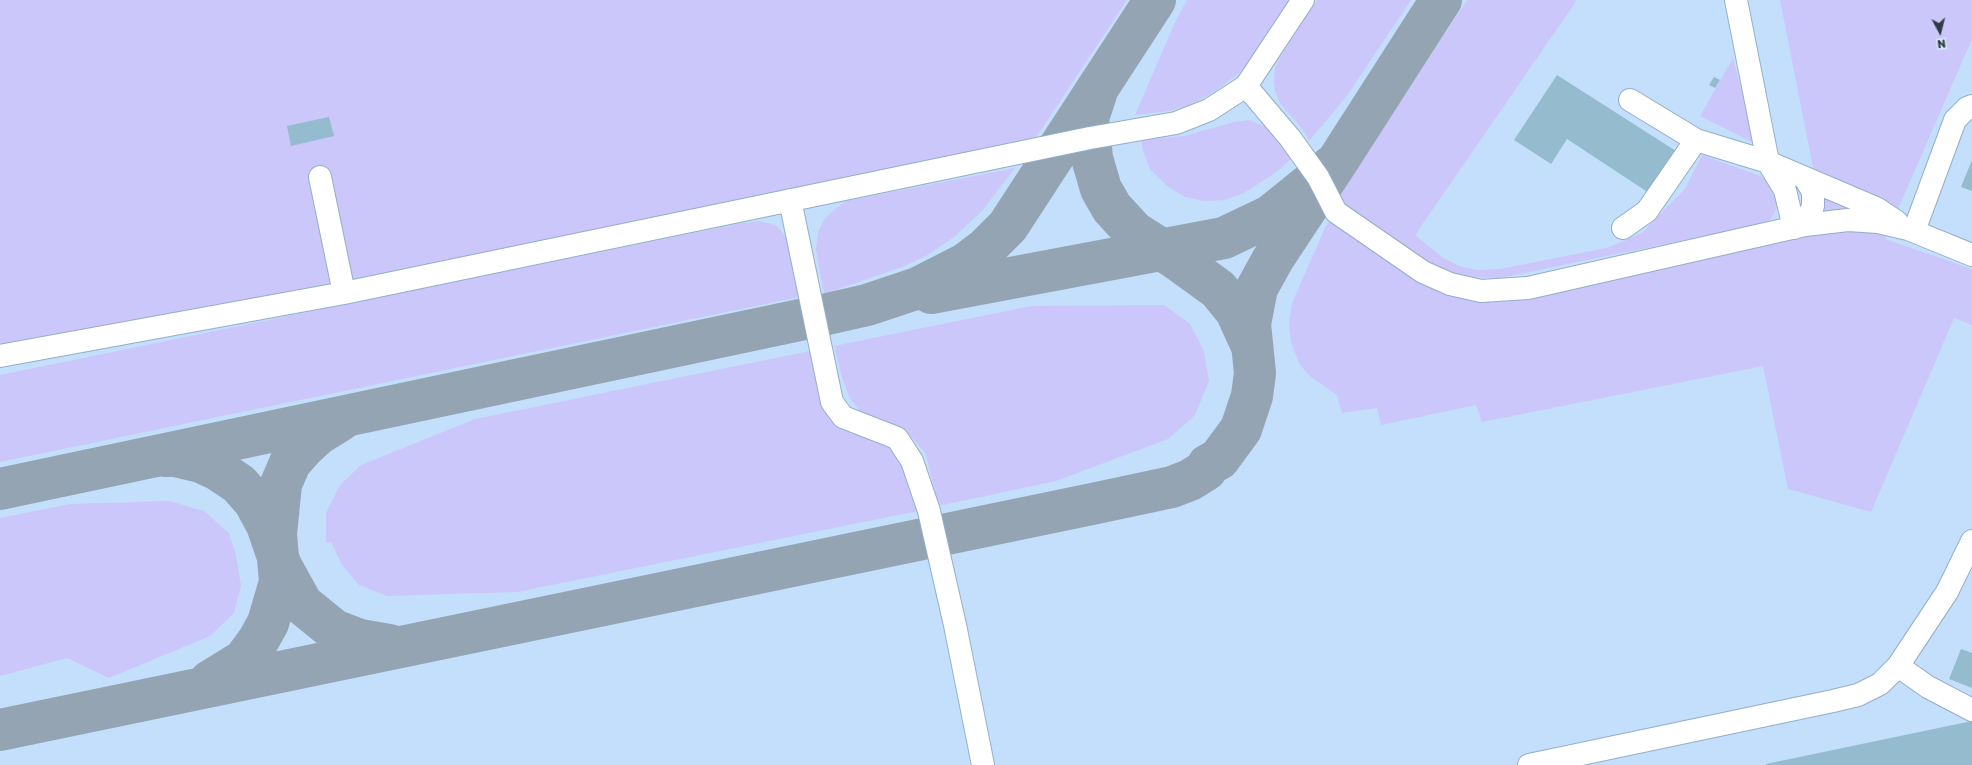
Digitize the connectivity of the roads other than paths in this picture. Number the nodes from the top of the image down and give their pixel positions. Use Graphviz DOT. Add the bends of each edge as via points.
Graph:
graph roads {
  1 [pos="1303,0"];
  2 [pos="1736,0"];
  3 [pos="1246,86"];
  4 [pos="1630,100"];
  5 [pos="1972,106"];
  6 [pos="1696,140"];
  7 [pos="1768,162"];
  8 [pos="320,177"];
  9 [pos="1805,178"];
  10 [pos="790,200"];
  11 [pos="1799,227"];
  12 [pos="1623,228"];
  13 [pos="1911,230"];
  14 [pos="1972,255"];
  15 [pos="344,293"];
  16 [pos="0,356"];
  17 [pos="1972,541"];
  18 [pos="1898,666"];
  19 [pos="1972,710"];
  20 [pos="983,765"];
  21 [pos="1529,765"];
  1 -- 3 [label="lane"];
  2 -- 7 [label="lane"];
  3 -- 10 [label="lane" via="1210,110 1176,123 1124,131"];
  3 -- 11 [label="lane" via="1298,149 1318,177 1336,212 1423,272 1450,284 1481,291 1528,288"];
  4 -- 6 [label="lane"];
  5 -- 13 [label="lane" via="1955,120"];
  6 -- 7 [label="lane"];
  6 -- 12 [label="lane" via="1647,211"];
  7 -- 9 [label="lane"];
  7 -- 11 [label="lane" via="1785,190"];
  8 -- 15 [label="lane"];
  9 -- 11 [label="lane" via="1813,192 1813,206"];
  9 -- 13 [label="lane" via="1876,208"];
  10 -- 15 [label="lane"];
  10 -- 20 [label="lane" via="832,402 843,417 897,438 912,461 929,511 954,617"];
  11 -- 13 [label="lane" via="1848,220 1878,222"];
  13 -- 14 [label="lane"];
  15 -- 16 [label="lane"];
  17 -- 18 [label="lane" via="1947,592"];
  18 -- 19 [label="lane" via="1928,687"];
  18 -- 21 [label="lane" via="1880,684 1846,698"];
}
